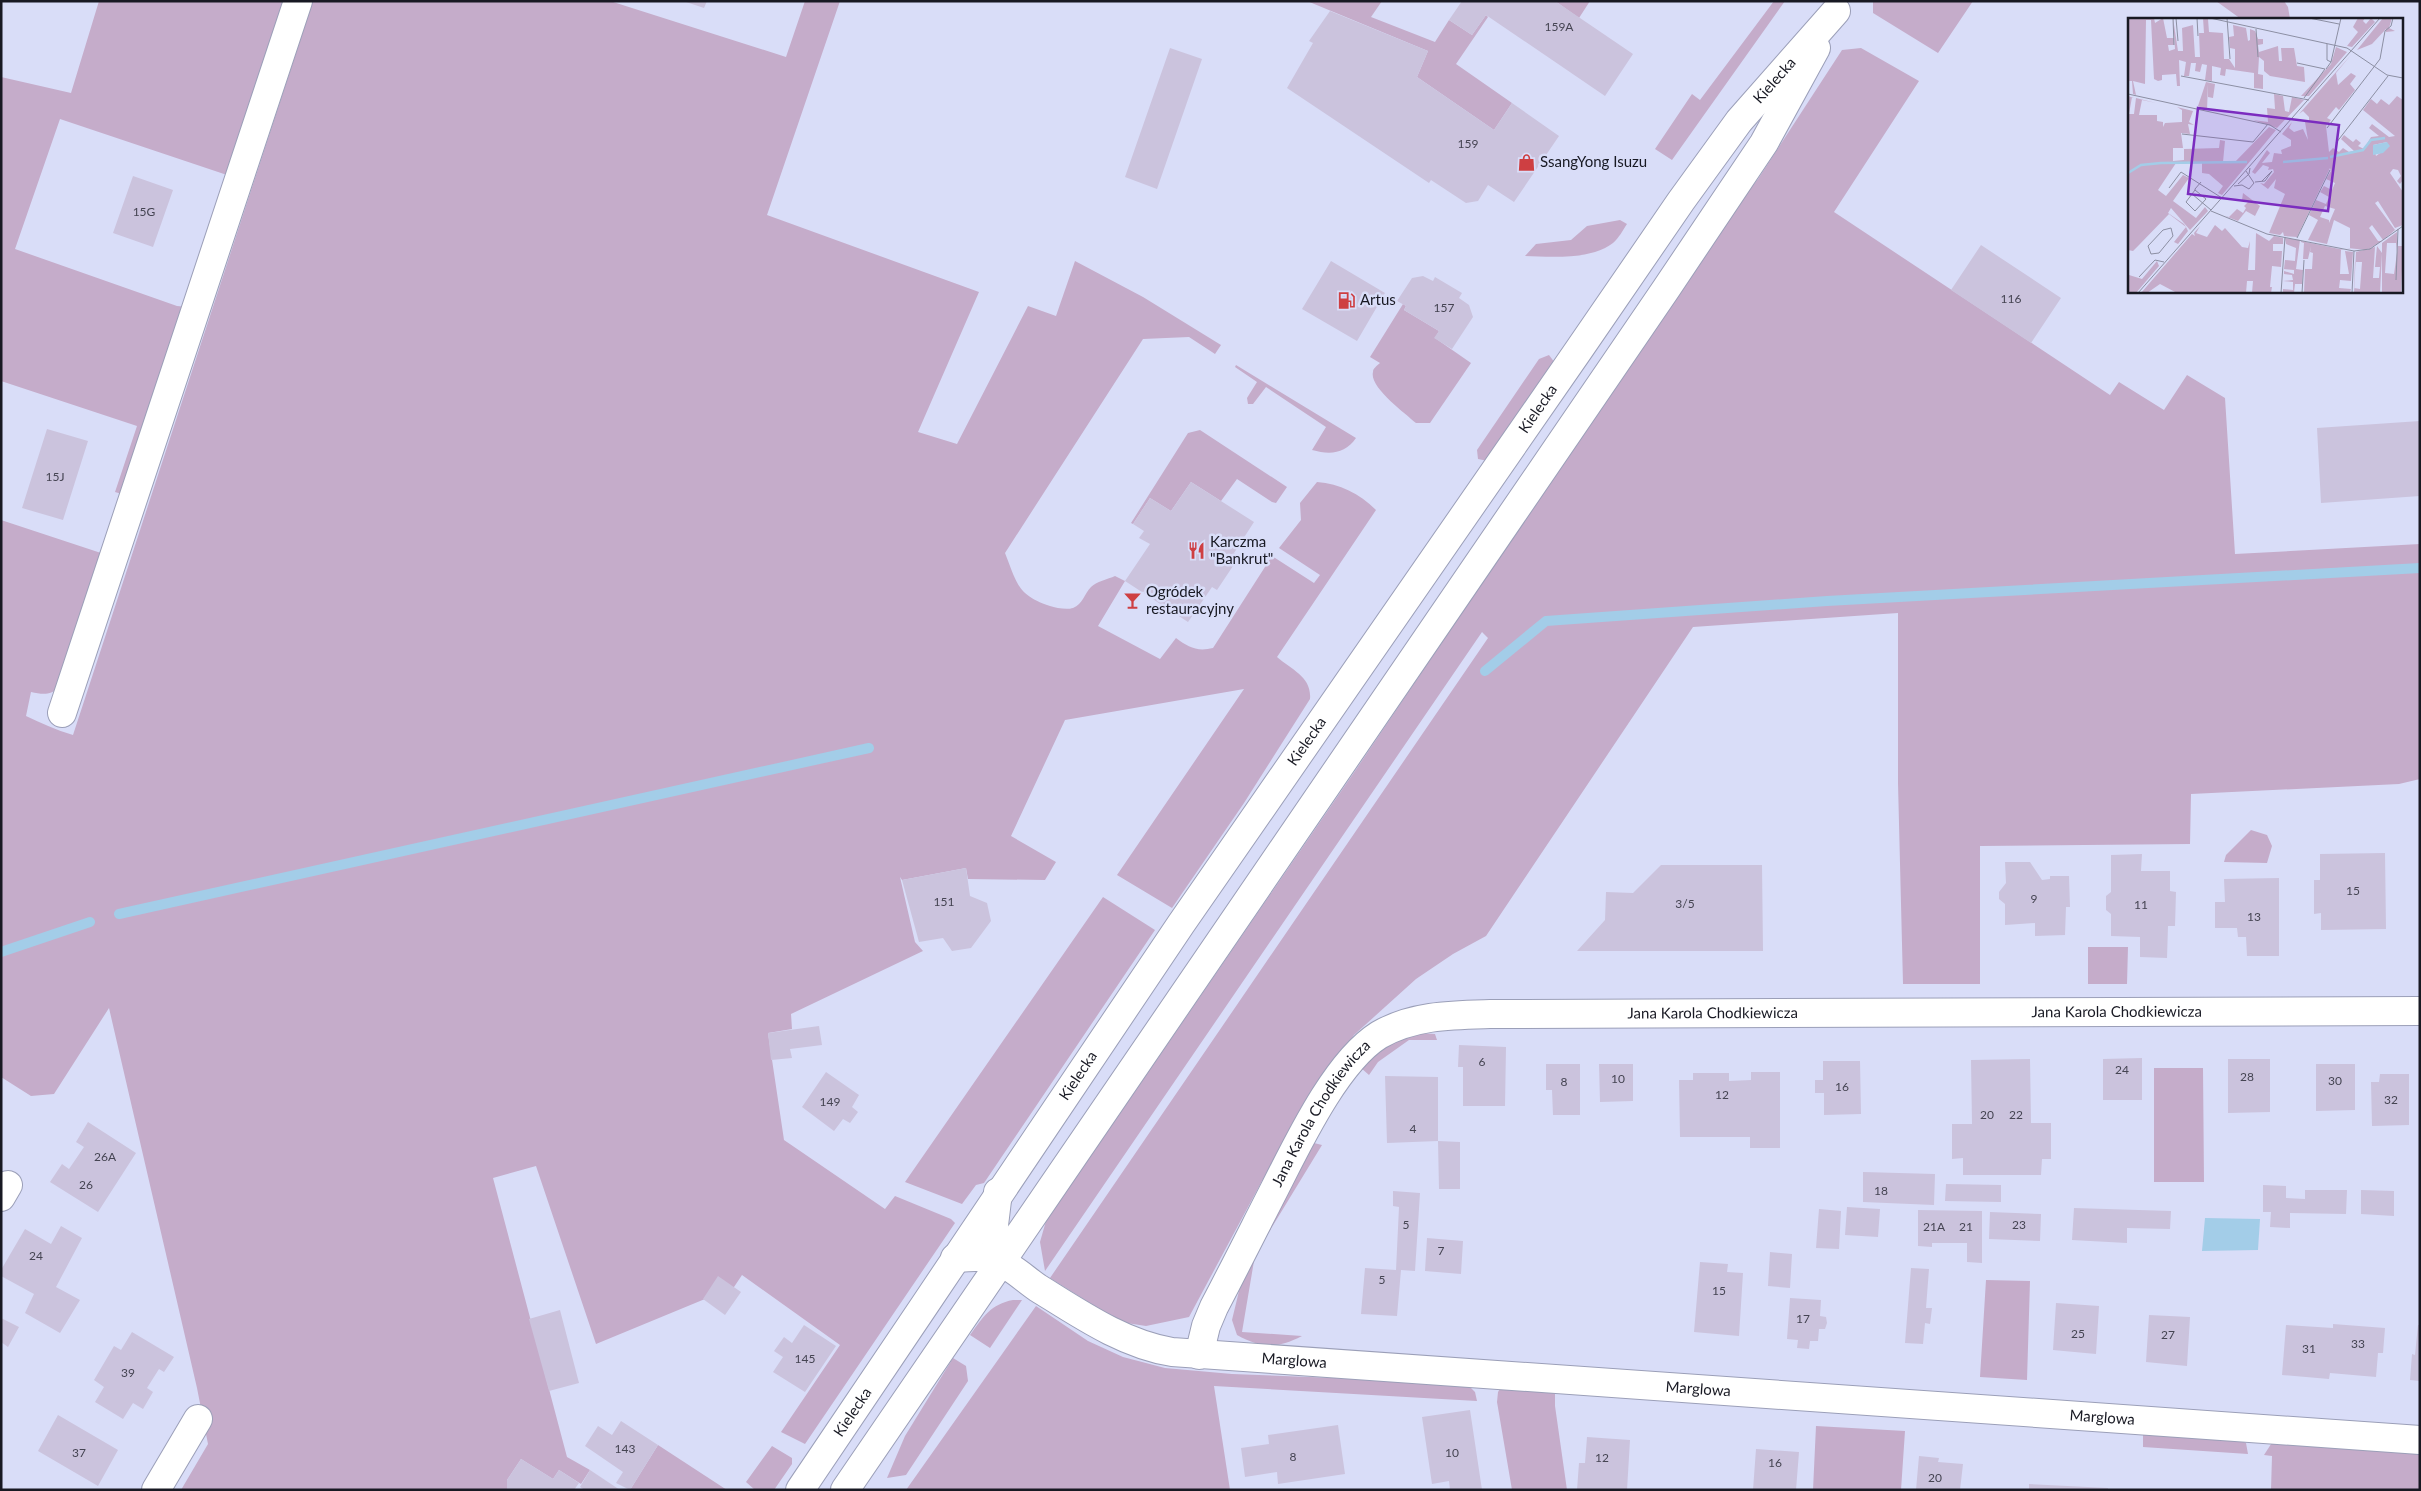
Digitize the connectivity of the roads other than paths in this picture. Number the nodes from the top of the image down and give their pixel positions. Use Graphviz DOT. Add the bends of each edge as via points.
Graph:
graph roads {
  1 [pos="298,1"];
  2 [pos="1839,6"];
  3 [pos="62,713"];
  4 [pos="2420,1011"];
  5 [pos="998,1192"];
  6 [pos="955,1258"];
  7 [pos="1000,1262"];
  8 [pos="1199,1355"];
  9 [pos="198,1419"];
  10 [pos="2420,1440"];
  11 [pos="156,1490"];
  12 [pos="800,1490"];
  13 [pos="845,1490"];
  1 -- 3 [label="street"];
  2 -- 5 [label="street, Kielecka" via="1739,121 1681,201"];
  2 -- 7 [label="street, Kielecka" via="1764,143"];
  4 -- 8 [label="street, Jana Karola Chodkiewicza" via="1490,1014 1422,1019 1379,1035 1359,1051 1311,1117 1214,1307"];
  5 -- 6 [label="street, Kielecka"];
  5 -- 7 [label="street" via="994,1224"];
  6 -- 7 [label="street, Marglowa" via="975,1257"];
  6 -- 12 [label="street, Kielecka"];
  7 -- 8 [label="street, Marglowa" via="1128,1340 1150,1348"];
  7 -- 13 [label="street, Kielecka"];
  8 -- 10 [label="street, Marglowa"];
  9 -- 11 [label="street"];
}
